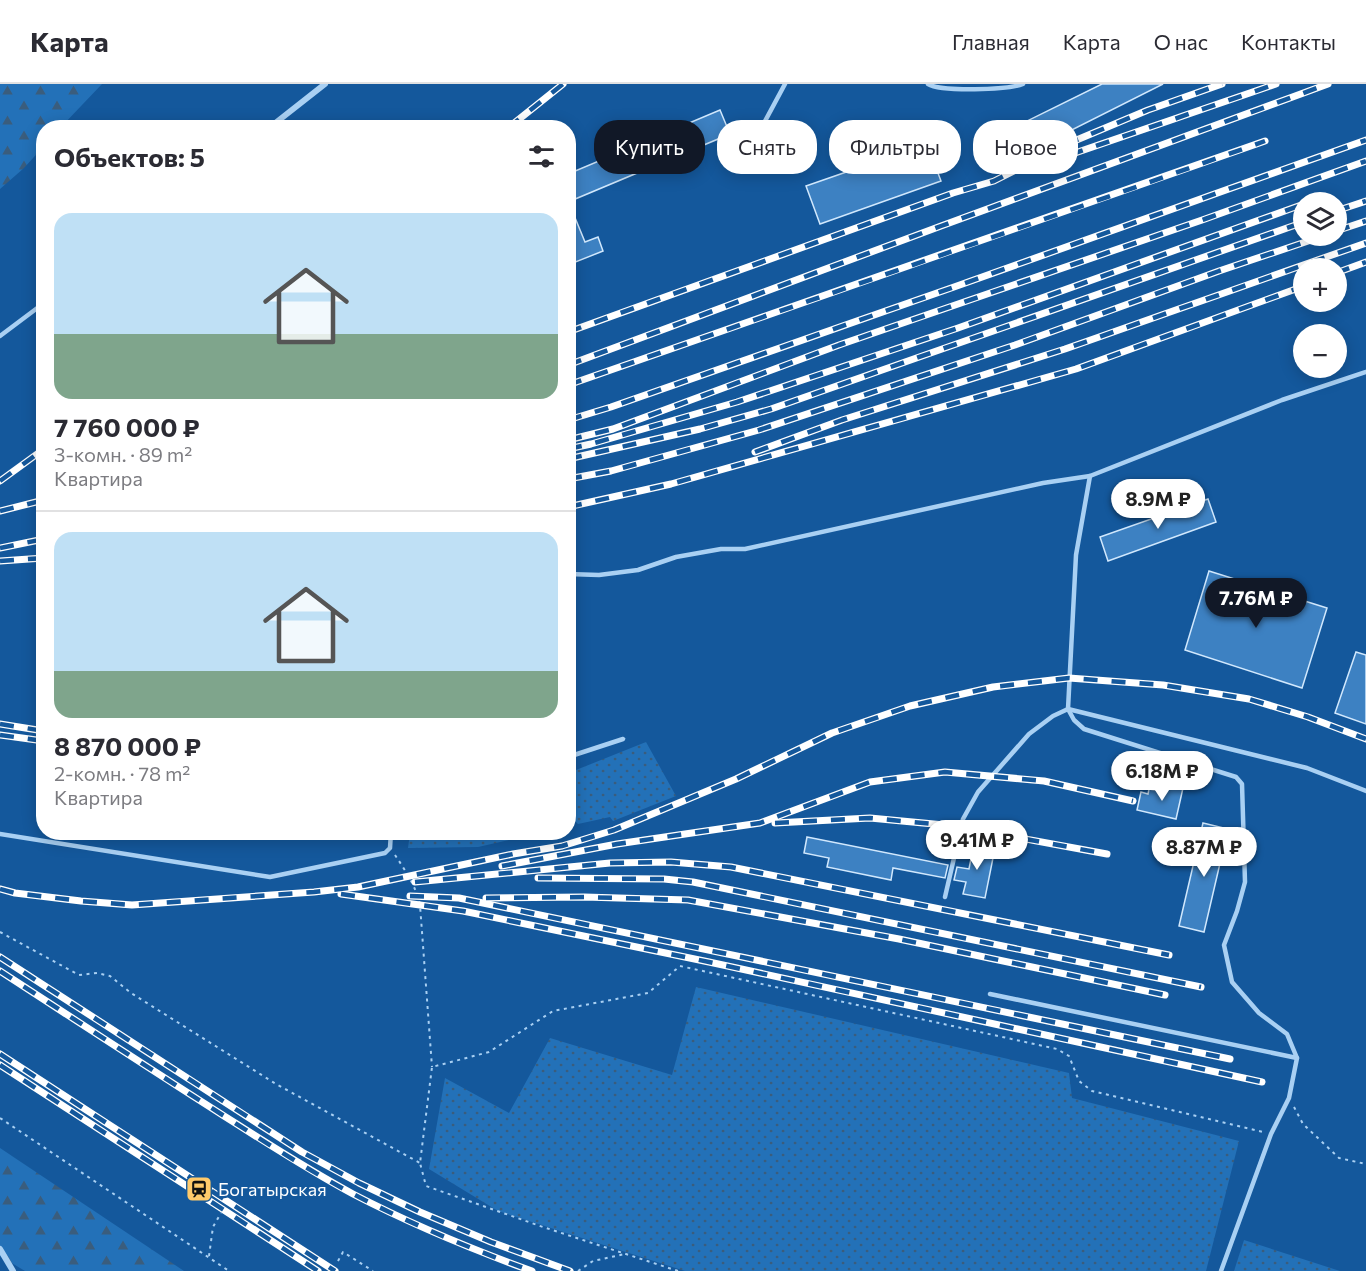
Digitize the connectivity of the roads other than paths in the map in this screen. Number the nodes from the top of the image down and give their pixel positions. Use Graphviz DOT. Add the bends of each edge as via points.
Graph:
graph roads {
  1 [pos="325,84"];
  2 [pos="785,84"];
  3 [pos="927,84"];
  4 [pos="1023,84"];
  5 [pos="279,120"];
  6 [pos="766,120"];
  7 [pos="36,309"];
  8 [pos="0,336"];
  9 [pos="1366,372"];
  10 [pos="1090,476"];
  11 [pos="576,574"];
  12 [pos="1068,709"];
  13 [pos="623,739"];
  14 [pos="576,754"];
  15 [pos="1366,791"];
  16 [pos="0,834"];
  17 [pos="36,840"];
  18 [pos="38,840"];
  19 [pos="390,840"];
  20 [pos="945,897"];
  21 [pos="990,994"];
  22 [pos="1298,1058"];
  23 [pos="0,1249"];
  24 [pos="13,1271"];
  25 [pos="1221,1271"];
  1 -- 5 [label="street"];
  2 -- 6 [label="lane"];
  3 -- 4 [label="lane" via="953,88 1007,88"];
  7 -- 8 [label="lane"];
  9 -- 10 [label="lane" via="1282,400"];
  10 -- 11 [label="lane" via="745,549 676,557 638,570"];
  10 -- 12 [label="lane" via="1076,555"];
  12 -- 15 [label="lane" via="1307,768"];
  12 -- 20 [label="lane" via="1029,734 978,792 963,819"];
  12 -- 22 [label="lane" via="1084,729 1236,777 1242,784 1245,882 1224,945 1232,982 1259,1013 1287,1034"];
  13 -- 14 [label="lane"];
  16 -- 17 [label="lane"];
  18 -- 19 [label="lane" via="270,877 385,853"];
  21 -- 22 [label="lane"];
  22 -- 25 [label="lane" via="1289,1098 1271,1134"];
  23 -- 24 [label="street"];
}
